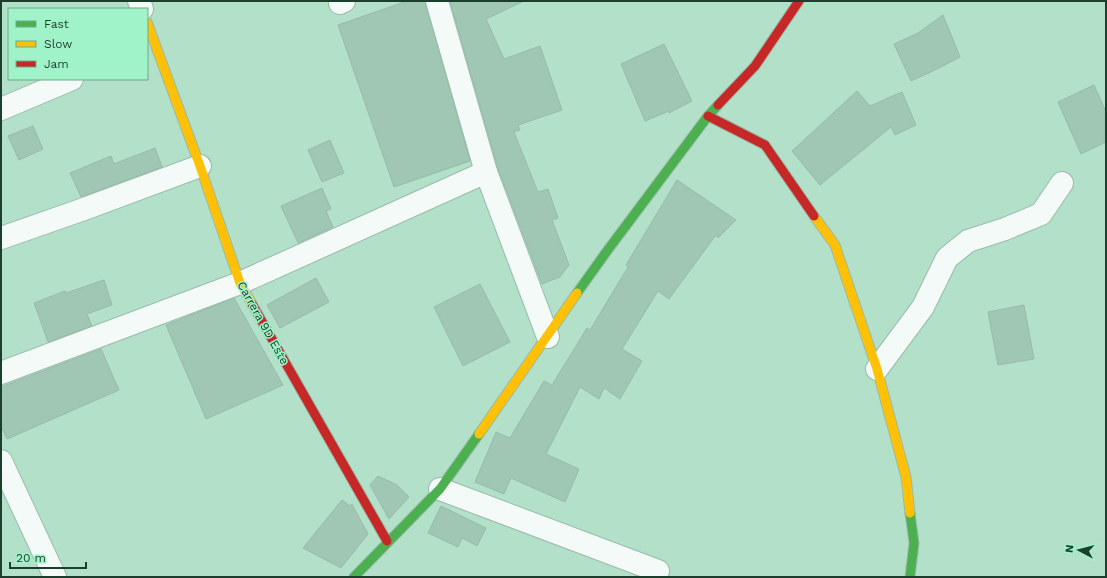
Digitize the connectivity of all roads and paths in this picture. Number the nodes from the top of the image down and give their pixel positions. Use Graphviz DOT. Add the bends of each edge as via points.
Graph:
graph roads {
  1 [pos="438,1"];
  2 [pos="800,1"];
  3 [pos="148,28"];
  4 [pos="151,46"];
  5 [pos="70,80"];
  6 [pos="1,108"];
  7 [pos="708,116"];
  8 [pos="200,166"];
  9 [pos="486,172"];
  10 [pos="1062,183"];
  11 [pos="1,238"];
  12 [pos="240,283"];
  13 [pos="548,337"];
  14 [pos="877,369"];
  15 [pos="1,373"];
  16 [pos="1,461"];
  17 [pos="440,489"];
  18 [pos="387,541"];
  19 [pos="658,571"];
  20 [pos="55,577"];
  21 [pos="354,577"];
  22 [pos="910,577"];
  1 -- 9 [label="street"];
  2 -- 7 [label="street" via="755,66"];
  3 -- 4 [label="street, Carrera 9D Este"];
  4 -- 8 [label="street, Carrera 9D Este"];
  5 -- 6 [label="street"];
  7 -- 13 [label="street" via="607,251"];
  7 -- 14 [label="street" via="765,145 835,245"];
  8 -- 11 [label="street"];
  8 -- 12 [label="street, Carrera 9D Este"];
  9 -- 12 [label="street"];
  9 -- 13 [label="street"];
  10 -- 14 [label="street" via="1041,214 968,241 947,258 923,307"];
  12 -- 15 [label="street"];
  12 -- 18 [label="street, Carrera 9D Este"];
  13 -- 17 [label="street"];
  14 -- 22 [label="street" via="906,477 914,543"];
  16 -- 20 [label="street"];
  17 -- 18 [label="street"];
  17 -- 19 [label="street"];
  18 -- 21 [label="street"];
}
